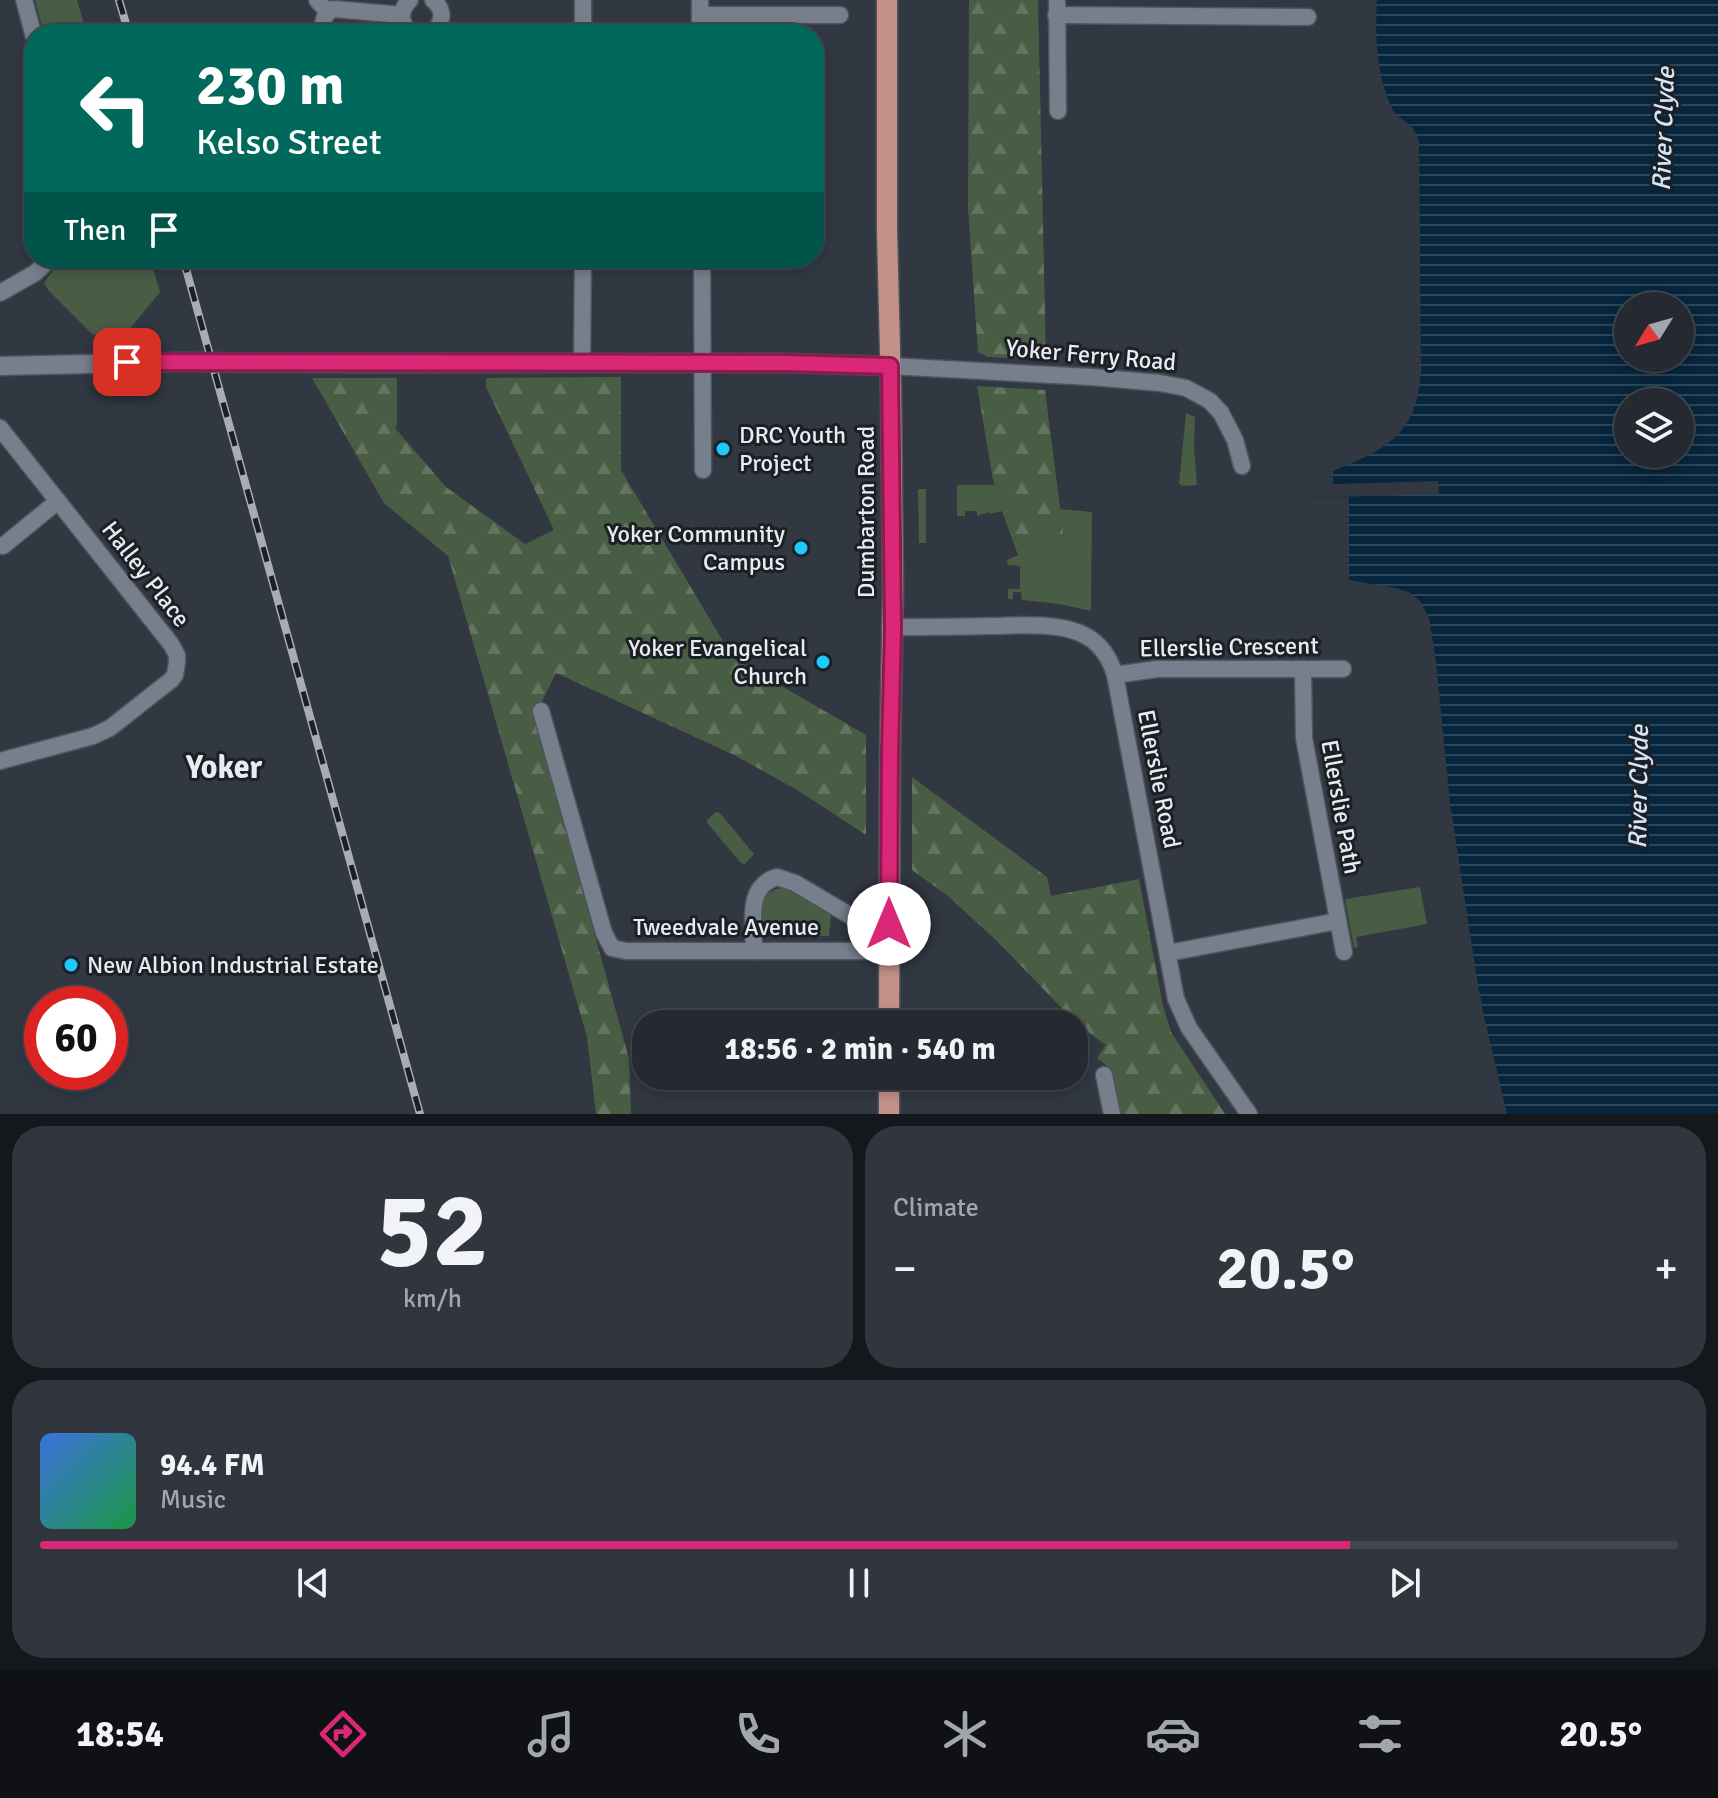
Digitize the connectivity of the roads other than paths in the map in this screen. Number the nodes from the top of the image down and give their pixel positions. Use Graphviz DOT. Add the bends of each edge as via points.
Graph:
graph roads {
  1 [pos="24,0"];
  2 [pos="433,0"];
  3 [pos="583,0"];
  4 [pos="887,0"];
  5 [pos="322,6"];
  6 [pos="406,7"];
  7 [pos="700,7"];
  8 [pos="1057,8"];
  9 [pos="840,15"];
  10 [pos="1308,17"];
  11 [pos="30,24"];
  12 [pos="439,24"];
  13 [pos="583,24"];
  14 [pos="1058,111"];
  15 [pos="40,268"];
  16 [pos="583,268"];
  17 [pos="702,268"];
  18 [pos="0,293"];
  19 [pos="582,363"];
  20 [pos="703,363"];
  21 [pos="0,366"];
  22 [pos="890,366"];
  23 [pos="0,428"];
  24 [pos="1242,466"];
  25 [pos="703,470"];
  26 [pos="58,501"];
  27 [pos="3,546"];
  28 [pos="893,627"];
  29 [pos="1303,669"];
  30 [pos="1343,669"];
  31 [pos="1115,675"];
  32 [pos="541,711"];
  33 [pos="0,761"];
  34 [pos="1338,921"];
  35 [pos="889,924"];
  36 [pos="754,951"];
  37 [pos="889,951"];
  38 [pos="1344,952"];
  39 [pos="1168,953"];
  40 [pos="889,1010"];
  41 [pos="1104,1075"];
  42 [pos="889,1090"];
  43 [pos="889,1114"];
  44 [pos="1112,1114"];
  45 [pos="1249,1114"];
  1 -- 11 [label="street"];
  2 -- 12 [label="street" via="442,17"];
  3 -- 13 [label="street"];
  4 -- 22 [label="main road, Dumbarton Road"];
  5 -- 6 [label="street"];
  7 -- 9 [label="street"];
  8 -- 10 [label="street"];
  8 -- 14 [label="street"];
  15 -- 18 [label="street"];
  16 -- 19 [label="street"];
  17 -- 20 [label="street"];
  19 -- 20 [label="street"];
  19 -- 21 [label="street, bridge"];
  20 -- 22 [label="street"];
  20 -- 25 [label="street"];
  22 -- 24 [label="street, Yoker Ferry Road" via="1186,388 1221,413"];
  22 -- 28 [label="main road, Dumbarton Road"];
  23 -- 26 [label="street, Halley Place"];
  26 -- 27 [label="street"];
  26 -- 33 [label="street, Halley Place" via="171,644 177,669 167,685 103,732"];
  28 -- 31 [label="street, Ellerslie Road" via="1075,631 1103,649"];
  28 -- 35 [label="main road, Dumbarton Road"];
  29 -- 30 [label="street, Ellerslie Crescent"];
  29 -- 31 [label="street, Ellerslie Crescent" via="1157,669"];
  29 -- 34 [label="street, Ellerslie Path" via="1304,738"];
  31 -- 39 [label="street, Ellerslie Road"];
  32 -- 36 [label="street, Tweedvale Avenue" via="612,948"];
  34 -- 38 [label="street, Ellerslie Path"];
  34 -- 39 [label="street"];
  35 -- 36 [label="street" via="859,921 789,879 773,878 759,887 754,900"];
  35 -- 37 [label="main road, Dumbarton Road"];
  36 -- 37 [label="street, Tweedvale Avenue"];
  37 -- 40 [label="main road, Dumbarton Road"];
  39 -- 45 [label="street, Ellerslie Road" via="1184,1019"];
  41 -- 44 [label="street"];
  42 -- 43 [label="main road"];
}
